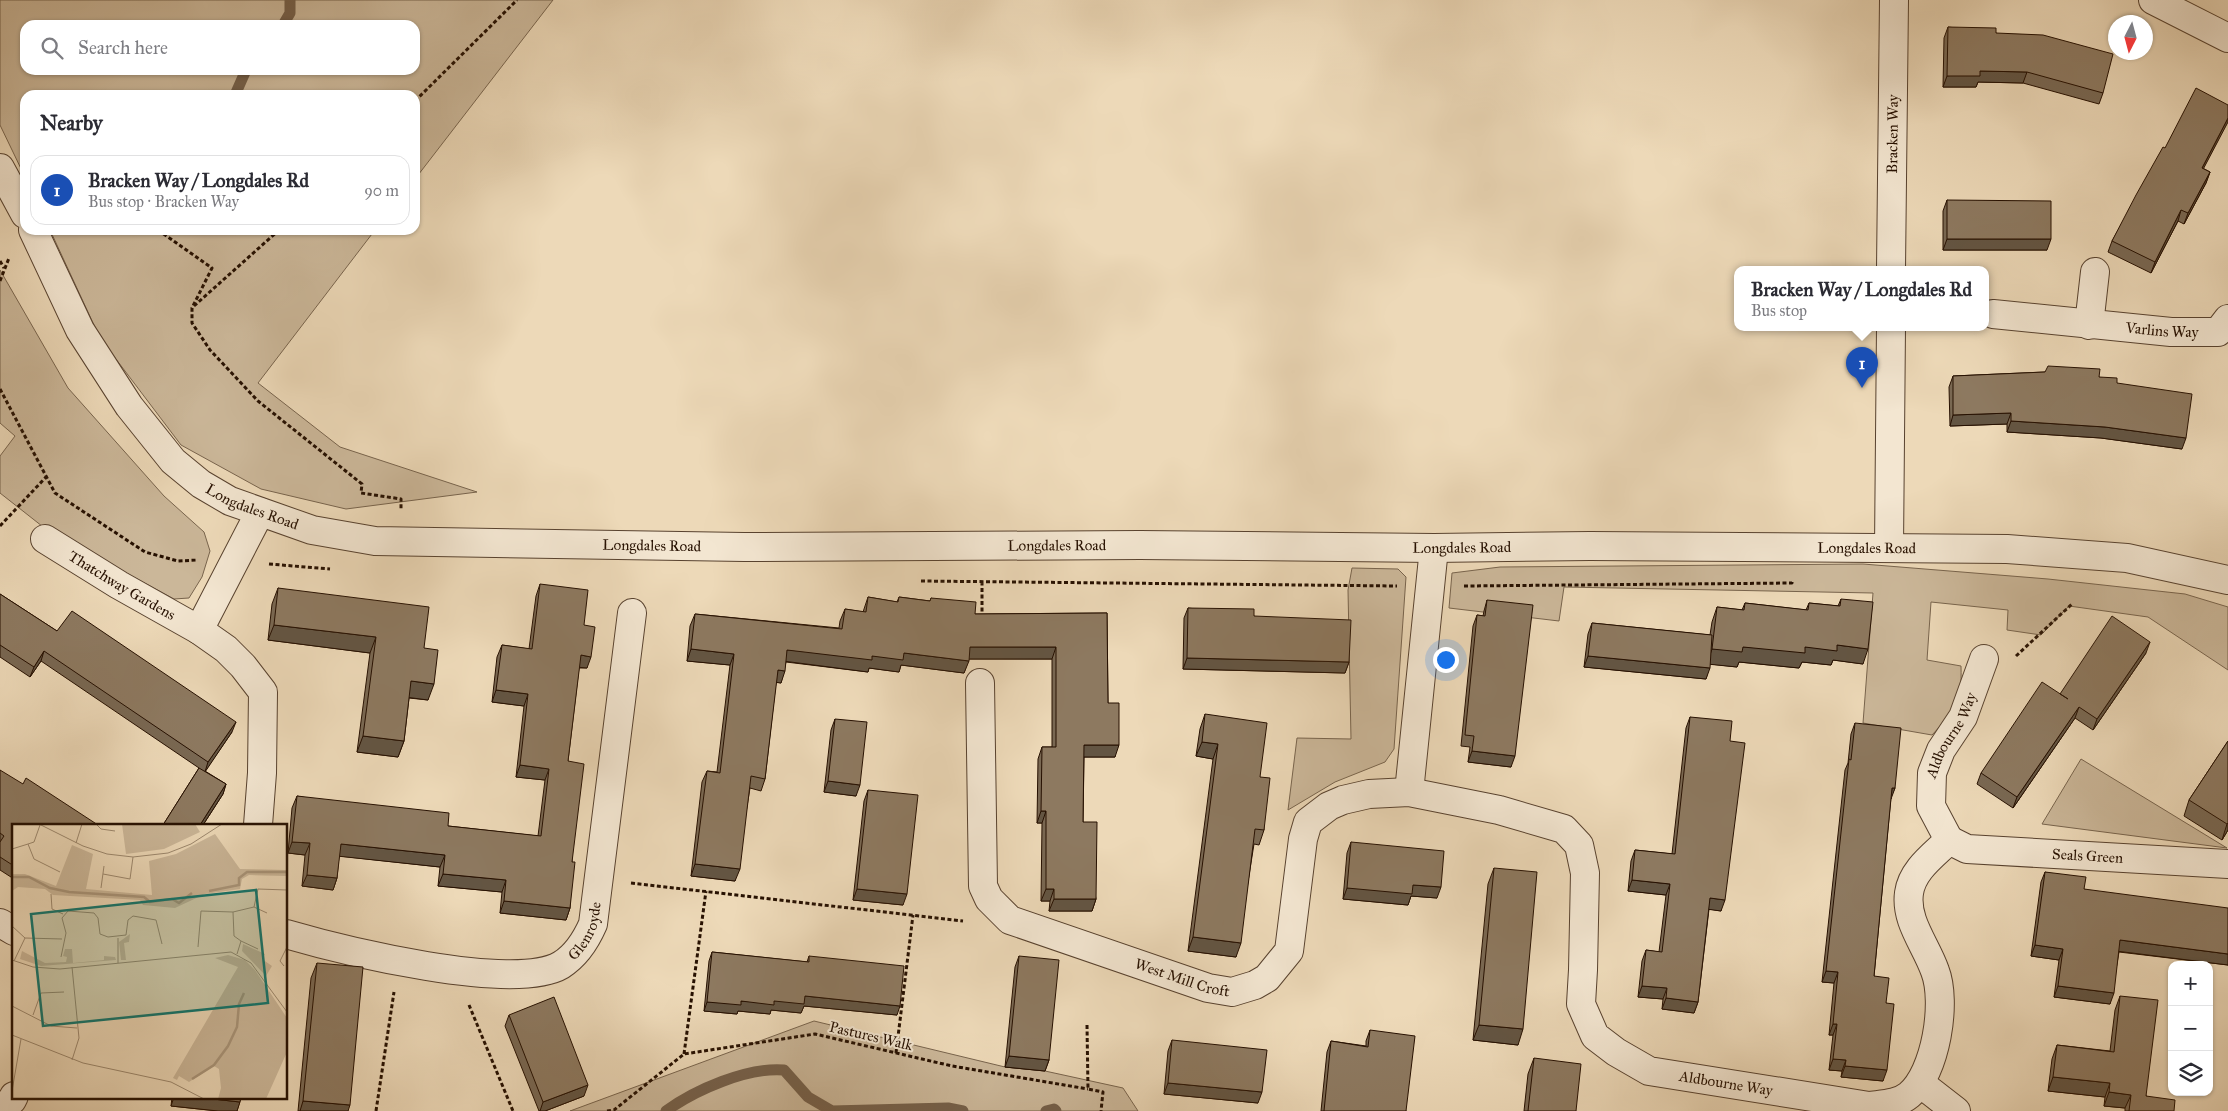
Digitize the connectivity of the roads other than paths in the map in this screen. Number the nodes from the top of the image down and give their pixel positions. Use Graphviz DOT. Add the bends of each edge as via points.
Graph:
graph roads {
  1 [pos="1894,0"];
  2 [pos="2153,0"];
  3 [pos="2228,38"];
  4 [pos="0,168"];
  5 [pos="20,205"];
  6 [pos="35,235"];
  7 [pos="1891,266"];
  8 [pos="2095,272"];
  9 [pos="1993,314"];
  10 [pos="2228,319"];
  11 [pos="2090,325"];
  12 [pos="1891,331"];
  13 [pos="260,512"];
  14 [pos="45,539"];
  15 [pos="1434,548"];
  16 [pos="1889,548"];
  17 [pos="2228,580"];
  18 [pos="632,613"];
  19 [pos="199,630"];
  20 [pos="1984,659"];
  21 [pos="980,683"];
  22 [pos="1409,792"];
  23 [pos="258,824"];
  24 [pos="1949,840"];
  25 [pos="2228,864"];
  26 [pos="0,923"];
  27 [pos="12,930"];
  28 [pos="288,935"];
  29 [pos="1920,1083"];
  30 [pos="13,1098"];
  31 [pos="0,1110"];
  32 [pos="1956,1111"];
  1 -- 7 [label="street, Bracken Way"];
  2 -- 3 [label="street"];
  4 -- 5 [label="street"];
  6 -- 13 [label="street, Longdales Road" via="80,330 130,406 173,461 201,484 230,501"];
  8 -- 11 [label="street"];
  9 -- 11 [label="street, Varlins Way"];
  10 -- 11 [label="street, Varlins Way" via="2218,332 2171,332"];
  12 -- 16 [label="street"];
  13 -- 15 [label="street, Longdales Road" via="312,530 375,541 402,542 744,547 1149,545"];
  13 -- 19 [label="street"];
  14 -- 19 [label="street, Thatchway Gardens"];
  15 -- 16 [label="street, Longdales Road"];
  15 -- 22 [label="street"];
  16 -- 17 [label="street, Longdales Road" via="2007,549 2127,558"];
  18 -- 28 [label="street, Glenroyde" via="593,924 584,945 562,965 546,971 495,975 331,947"];
  19 -- 23 [label="street, Thatchway Gardens" via="226,649 262,692"];
  20 -- 24 [label="street, Aldbourne Way" via="1963,717 1941,750 1932,773 1931,806"];
  21 -- 22 [label="street, West Mill Croft" via="983,886 989,899 1010,920 1208,988 1232,992 1255,985 1267,978 1289,951 1308,822 1343,800 1368,794"];
  22 -- 29 [label="street, Aldbourne Way" via="1499,810 1564,829 1579,846 1585,873 1580,1004 1595,1036 1616,1052 1650,1071 1869,1106 1905,1099"];
  24 -- 25 [label="street, Seals Green" via="1967,849"];
  24 -- 29 [label="street, Aldbourne Way" via="1918,871 1909,892 1908,906 1915,928 1940,988 1937,1038"];
  26 -- 27 [label="street"];
  29 -- 32 [label="street"];
  30 -- 31 [label="street"];
}
